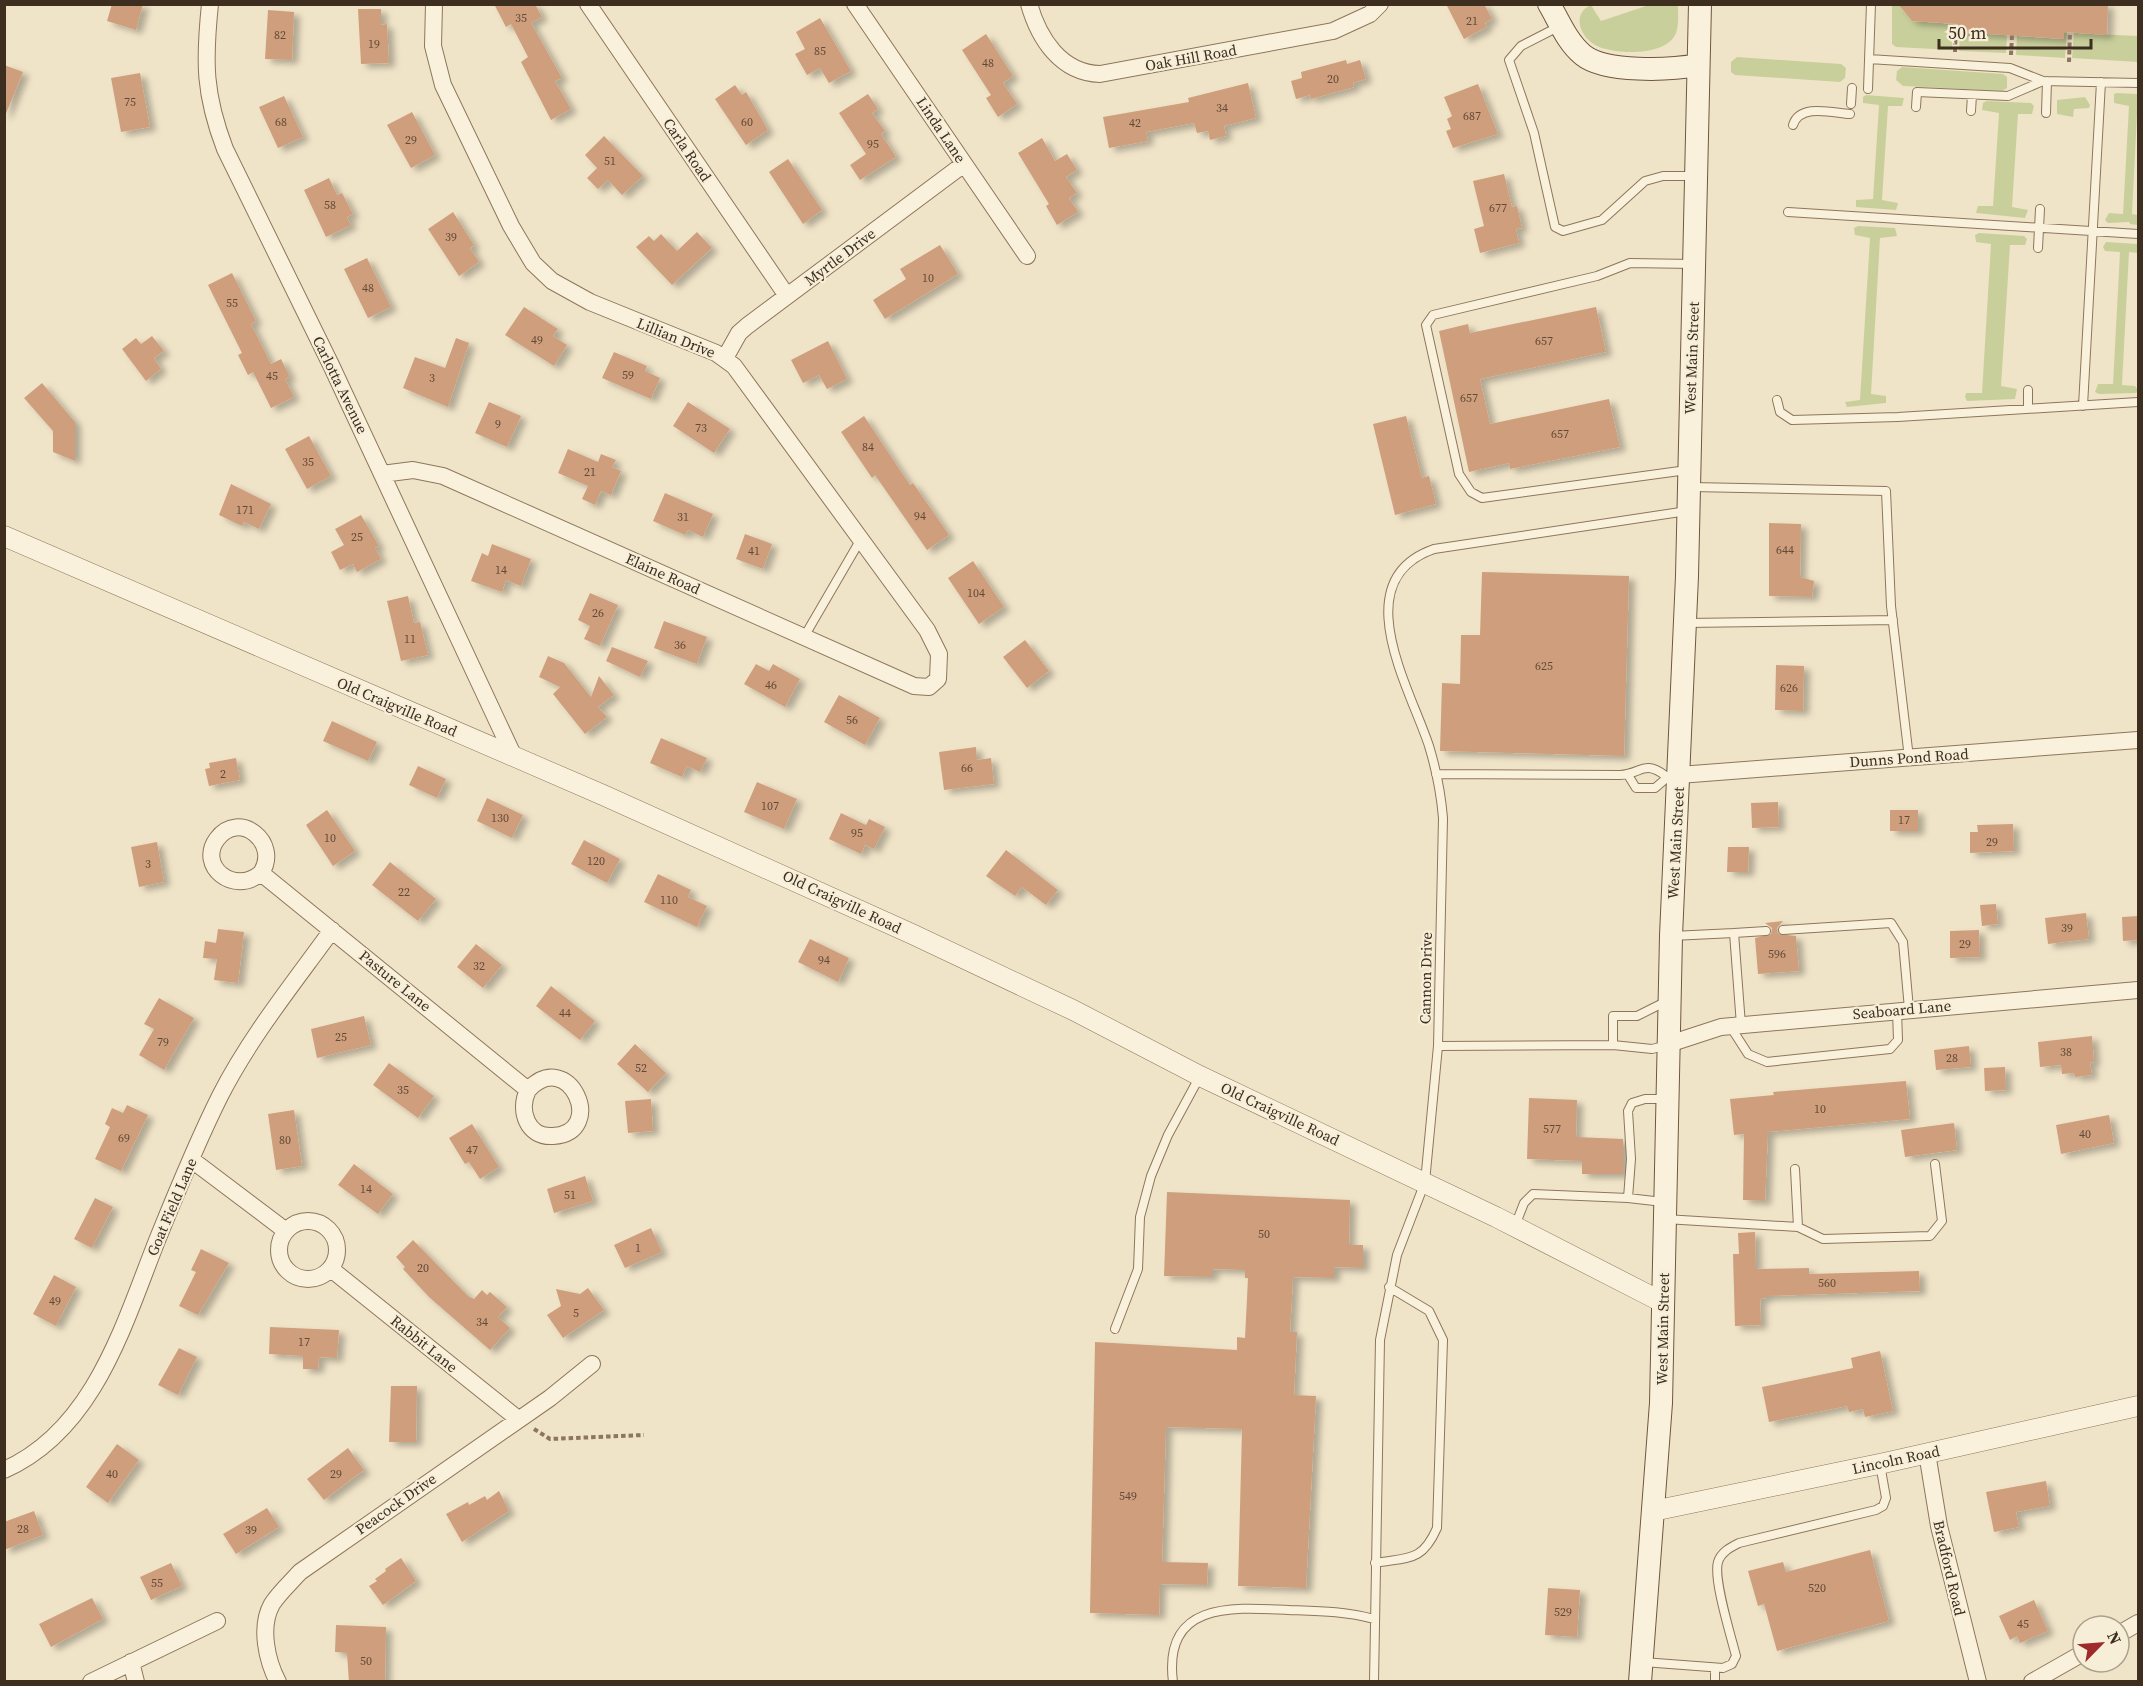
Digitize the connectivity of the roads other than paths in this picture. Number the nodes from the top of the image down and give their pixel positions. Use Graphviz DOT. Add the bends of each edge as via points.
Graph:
graph roads {
  1 [pos="210,4"];
  2 [pos="434,4"];
  3 [pos="588,4"];
  4 [pos="855,4"];
  5 [pos="1029,4"];
  6 [pos="1380,4"];
  7 [pos="1549,4"];
  8 [pos="1700,4"];
  9 [pos="1871,4"];
  10 [pos="1560,26"];
  11 [pos="1869,59"];
  12 [pos="1698,65"];
  13 [pos="2045,81"];
  14 [pos="2101,82"];
  15 [pos="2139,83"];
  16 [pos="1852,88"];
  17 [pos="1868,89"];
  18 [pos="1972,95"];
  19 [pos="1851,104"];
  20 [pos="1916,107"];
  21 [pos="1971,111"];
  22 [pos="1850,114"];
  23 [pos="2046,114"];
  24 [pos="1793,125"];
  25 [pos="964,164"];
  26 [pos="1695,176"];
  27 [pos="2040,209"];
  28 [pos="1788,212"];
  29 [pos="2039,228"];
  30 [pos="2093,232"];
  31 [pos="2139,234"];
  32 [pos="2038,248"];
  33 [pos="1027,256"];
  34 [pos="1694,264"];
  35 [pos="787,296"];
  36 [pos="725,358"];
  37 [pos="2028,390"];
  38 [pos="1776,400"];
  39 [pos="2139,402"];
  40 [pos="2083,406"];
  41 [pos="2028,409"];
  42 [pos="382,474"];
  43 [pos="1687,479"];
  44 [pos="1688,511"];
  45 [pos="4,536"];
  46 [pos="861,539"];
  47 [pos="1893,620"];
  48 [pos="1684,623"];
  49 [pos="804,637"];
  50 [pos="938,679"];
  51 [pos="2139,740"];
  52 [pos="514,757"];
  53 [pos="1909,758"];
  54 [pos="1436,774"];
  55 [pos="1628,775"];
  56 [pos="1672,776"];
  57 [pos="261,873"];
  58 [pos="332,930"];
  59 [pos="1783,930"];
  60 [pos="1766,931"];
  61 [pos="1734,933"];
  62 [pos="1671,936"];
  63 [pos="2139,990"];
  64 [pos="1670,1000"];
  65 [pos="1903,1010"];
  66 [pos="1735,1026"];
  67 [pos="1669,1044"];
  68 [pos="1613,1045"];
  69 [pos="1438,1046"];
  70 [pos="1200,1076"];
  71 [pos="528,1090"];
  72 [pos="1668,1099"];
  73 [pos="192,1160"];
  74 [pos="1935,1164"];
  75 [pos="1795,1170"];
  76 [pos="1425,1182"];
  77 [pos="1628,1198"];
  78 [pos="1665,1210"];
  79 [pos="1515,1226"];
  80 [pos="1798,1227"];
  81 [pos="286,1231"];
  82 [pos="331,1269"];
  83 [pos="1389,1287"];
  84 [pos="1664,1303"];
  85 [pos="1115,1329"];
  86 [pos="592,1364"];
  87 [pos="2139,1406"];
  88 [pos="518,1419"];
  89 [pos="1927,1453"];
  90 [pos="1880,1464"];
  91 [pos="4,1470"];
  92 [pos="1653,1511"];
  93 [pos="1375,1563"];
  94 [pos="1374,1619"];
  95 [pos="217,1621"];
  96 [pos="2071,1660"];
  97 [pos="131,1662"];
  98 [pos="1715,1668"];
  99 [pos="1641,1672"];
  100 [pos="91,1682"];
  101 [pos="136,1682"];
  102 [pos="278,1682"];
  103 [pos="1173,1682"];
  104 [pos="1374,1682"];
  105 [pos="1714,1682"];
  106 [pos="1978,1682"];
  107 [pos="2032,1682"];
  1 -- 42 [label="street, Carlotta Avenue" via="206,68 214,122"];
  2 -- 36 [label="street, Lillian Drive" via="433,46 443,85 511,226 533,262 552,281 578,296"];
  3 -- 35 [label="street, Carla Road"];
  4 -- 25 [label="street, Linda Lane"];
  5 -- 6 [label="street, Oak Hill Road" via="1038,32 1054,53 1079,70 1100,74 1333,31 1370,14"];
  7 -- 10 [label="main road"];
  8 -- 12 [label="main road, West Main Street"];
  9 -- 11 [label="lane"];
  10 -- 12 [label="main road" via="1583,55 1597,63 1649,70"];
  10 -- 26 [label="lane" via="1521,46 1509,60 1533,133 1555,227 1563,231 1602,220 1645,181 1663,176"];
  11 -- 13 [label="lane" via="2010,68"];
  11 -- 17 [label="lane"];
  12 -- 26 [label="main road, West Main Street"];
  13 -- 14 [label="lane"];
  13 -- 18 [label="lane" via="2008,96"];
  13 -- 23 [label="lane"];
  14 -- 15 [label="lane"];
  14 -- 30 [label="lane"];
  16 -- 19 [label="lane"];
  18 -- 20 [label="lane" via="1917,92"];
  18 -- 21 [label="lane"];
  22 -- 24 [label="lane" via="1805,111"];
  25 -- 33 [label="street, Linda Lane"];
  25 -- 35 [label="street, Myrtle Drive"];
  26 -- 34 [label="main road, West Main Street"];
  27 -- 29 [label="lane"];
  28 -- 29 [label="lane"];
  29 -- 30 [label="lane"];
  29 -- 32 [label="lane"];
  30 -- 31 [label="lane"];
  30 -- 40 [label="lane"];
  34 -- 43 [label="main road, West Main Street"];
  34 -- 43 [label="lane" via="1630,263 1597,276 1434,315 1426,325 1459,474 1471,492 1482,498"];
  35 -- 36 [label="street, Myrtle Drive" via="740,333"];
  36 -- 46 [label="street, Lillian Drive"];
  37 -- 41 [label="lane"];
  38 -- 41 [label="lane" via="1780,412 1792,420"];
  39 -- 40 [label="lane"];
  40 -- 41 [label="lane"];
  42 -- 49 [label="street, Elaine Road" via="413,470 443,476"];
  42 -- 52 [label="street, Carlotta Avenue"];
  43 -- 44 [label="main road, West Main Street"];
  43 -- 47 [label="lane" via="1886,491"];
  44 -- 48 [label="main road, West Main Street"];
  44 -- 54 [label="lane, Cannon Drive" via="1434,549 1415,556 1405,565 1390,596 1388,626"];
  45 -- 52 [label="street, Old Craigville Road"];
  46 -- 49 [label="lane"];
  46 -- 50 [label="street, Lillian Drive" via="934,641 940,667"];
  47 -- 48 [label="lane"];
  47 -- 53 [label="lane"];
  48 -- 56 [label="main road, West Main Street"];
  49 -- 50 [label="street, Elaine Road" via="914,686 929,687"];
  51 -- 53 [label="street, Dunns Pond Road"];
  52 -- 70 [label="street, Old Craigville Road" via="912,934 1073,1010"];
  53 -- 56 [label="street, Dunns Pond Road"];
  54 -- 55 [label="lane"];
  54 -- 69 [label="lane, Cannon Drive" via="1443,818"];
  55 -- 56 [label="lane" via="1639,768 1654,768"];
  55 -- 56 [label="lane" via="1636,788 1655,788"];
  56 -- 62 [label="main road, West Main Street"];
  57 -- 58 [label="street, Pasture Lane"];
  58 -- 71 [label="street, Pasture Lane"];
  58 -- 73 [label="street, Goat Field Lane" via="238,1064"];
  59 -- 65 [label="lane" via="1891,923 1903,942"];
  60 -- 61 [label="lane"];
  61 -- 62 [label="lane"];
  61 -- 66 [label="lane"];
  62 -- 64 [label="main road, West Main Street"];
  63 -- 65 [label="street, Seaboard Lane"];
  64 -- 67 [label="main road, West Main Street"];
  64 -- 68 [label="lane" via="1637,1016 1612,1016"];
  65 -- 66 [label="street, Seaboard Lane"];
  65 -- 66 [label="lane" via="1898,1040 1890,1049 1767,1062 1748,1054"];
  66 -- 67 [label="street, Seaboard Lane"];
  67 -- 68 [label="lane" via="1652,1049"];
  67 -- 72 [label="main road, West Main Street"];
  68 -- 69 [label="lane"];
  69 -- 76 [label="lane, Cannon Drive"];
  70 -- 76 [label="street, Old Craigville Road"];
  70 -- 85 [label="lane" via="1151,1176 1140,1217 1138,1269"];
  72 -- 77 [label="lane" via="1645,1099 1632,1103 1628,1111"];
  72 -- 78 [label="main road, West Main Street"];
  73 -- 81 [label="street"];
  73 -- 91 [label="street, Goat Field Lane" via="135,1299 89,1395 53,1440"];
  74 -- 80 [label="lane" via="1942,1221 1930,1236 1823,1239"];
  75 -- 80 [label="lane"];
  76 -- 79 [label="street, Old Craigville Road"];
  76 -- 83 [label="lane, Cannon Drive"];
  77 -- 78 [label="lane"];
  77 -- 79 [label="lane" via="1533,1194 1524,1203"];
  78 -- 80 [label="lane"];
  78 -- 84 [label="main road, West Main Street"];
  79 -- 84 [label="street, Old Craigville Road"];
  81 -- 82 [label="street" via="309,1220 327,1228 338,1251"];
  81 -- 82 [label="street" via="279,1254 287,1270 309,1279"];
  82 -- 88 [label="street, Rabbit Lane"];
  83 -- 93 [label="lane, Cannon Drive" via="1380,1340"];
  83 -- 93 [label="lane" via="1429,1311 1443,1340 1437,1528 1429,1548 1415,1556"];
  84 -- 92 [label="main road, West Main Street"];
  86 -- 88 [label="street, Peacock Drive"];
  87 -- 89 [label="street, Lincoln Road"];
  88 -- 102 [label="street, Peacock Drive" via="300,1572 271,1605 268,1618 270,1664"];
  89 -- 90 [label="street, Lincoln Road"];
  89 -- 106 [label="street, Bradford Road" via="1946,1558"];
  90 -- 92 [label="street, Lincoln Road"];
  90 -- 98 [label="lane" via="1886,1498 1876,1510 1739,1543 1726,1550 1718,1561 1718,1578 1736,1656 1732,1664"];
  92 -- 99 [label="main road, West Main Street"];
  93 -- 94 [label="lane, Cannon Drive"];
  94 -- 103 [label="lane" via="1350,1612 1220,1609 1193,1621 1178,1638 1170,1660"];
  94 -- 104 [label="lane, Cannon Drive"];
  95 -- 97 [label="street"];
  96 -- 107 [label="street"];
  97 -- 100 [label="street"];
  97 -- 101 [label="street"];
  98 -- 99 [label="lane"];
  98 -- 105 [label="lane"];
}
